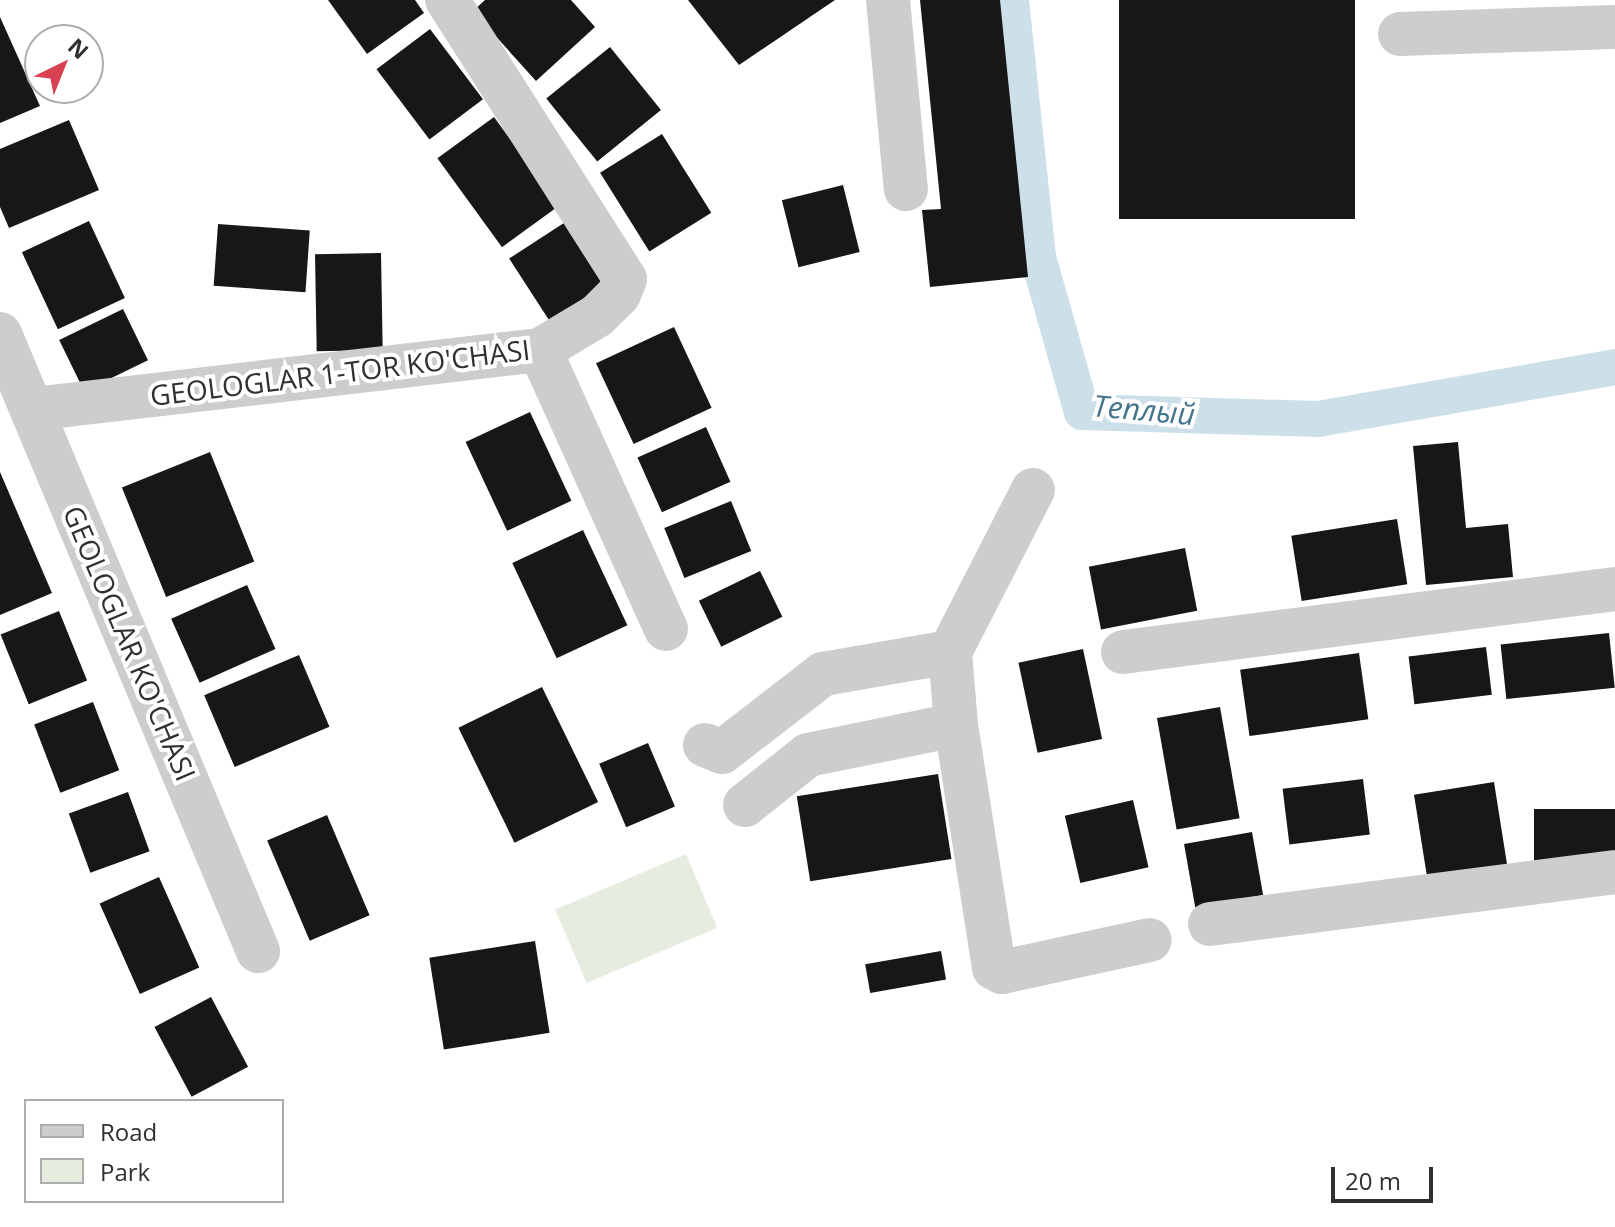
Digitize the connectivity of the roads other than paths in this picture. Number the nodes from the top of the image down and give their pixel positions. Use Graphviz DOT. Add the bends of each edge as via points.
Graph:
graph roads {
  1 [pos="447,0"];
  2 [pos="888,0"];
  3 [pos="1615,27"];
  4 [pos="1400,34"];
  5 [pos="906,189"];
  6 [pos="0,334"];
  7 [pos="540,350"];
  8 [pos="33,409"];
  9 [pos="1033,490"];
  10 [pos="1615,589"];
  11 [pos="666,629"];
  12 [pos="950,652"];
  13 [pos="1123,652"];
  14 [pos="956,725"];
  15 [pos="705,745"];
  16 [pos="745,805"];
  17 [pos="1615,872"];
  18 [pos="1210,924"];
  19 [pos="1150,940"];
  20 [pos="258,951"];
  1 -- 7 [label="street, GEOLOGLAR 1-TOR KO'CHASI" via="625,279 619,294 597,316"];
  2 -- 5 [label="street"];
  3 -- 4 [label="street"];
  6 -- 8 [label="street, GEOLOGLAR KO'CHASI"];
  7 -- 8 [label="street, GEOLOGLAR 1-TOR KO'CHASI"];
  7 -- 11 [label="street"];
  8 -- 20 [label="street, GEOLOGLAR KO'CHASI"];
  9 -- 12 [label="street"];
  10 -- 13 [label="street"];
  12 -- 14 [label="street"];
  12 -- 15 [label="street" via="823,674 722,752"];
  14 -- 16 [label="street" via="808,755"];
  14 -- 19 [label="street" via="994,968 1002,972"];
  17 -- 18 [label="street"];
}
